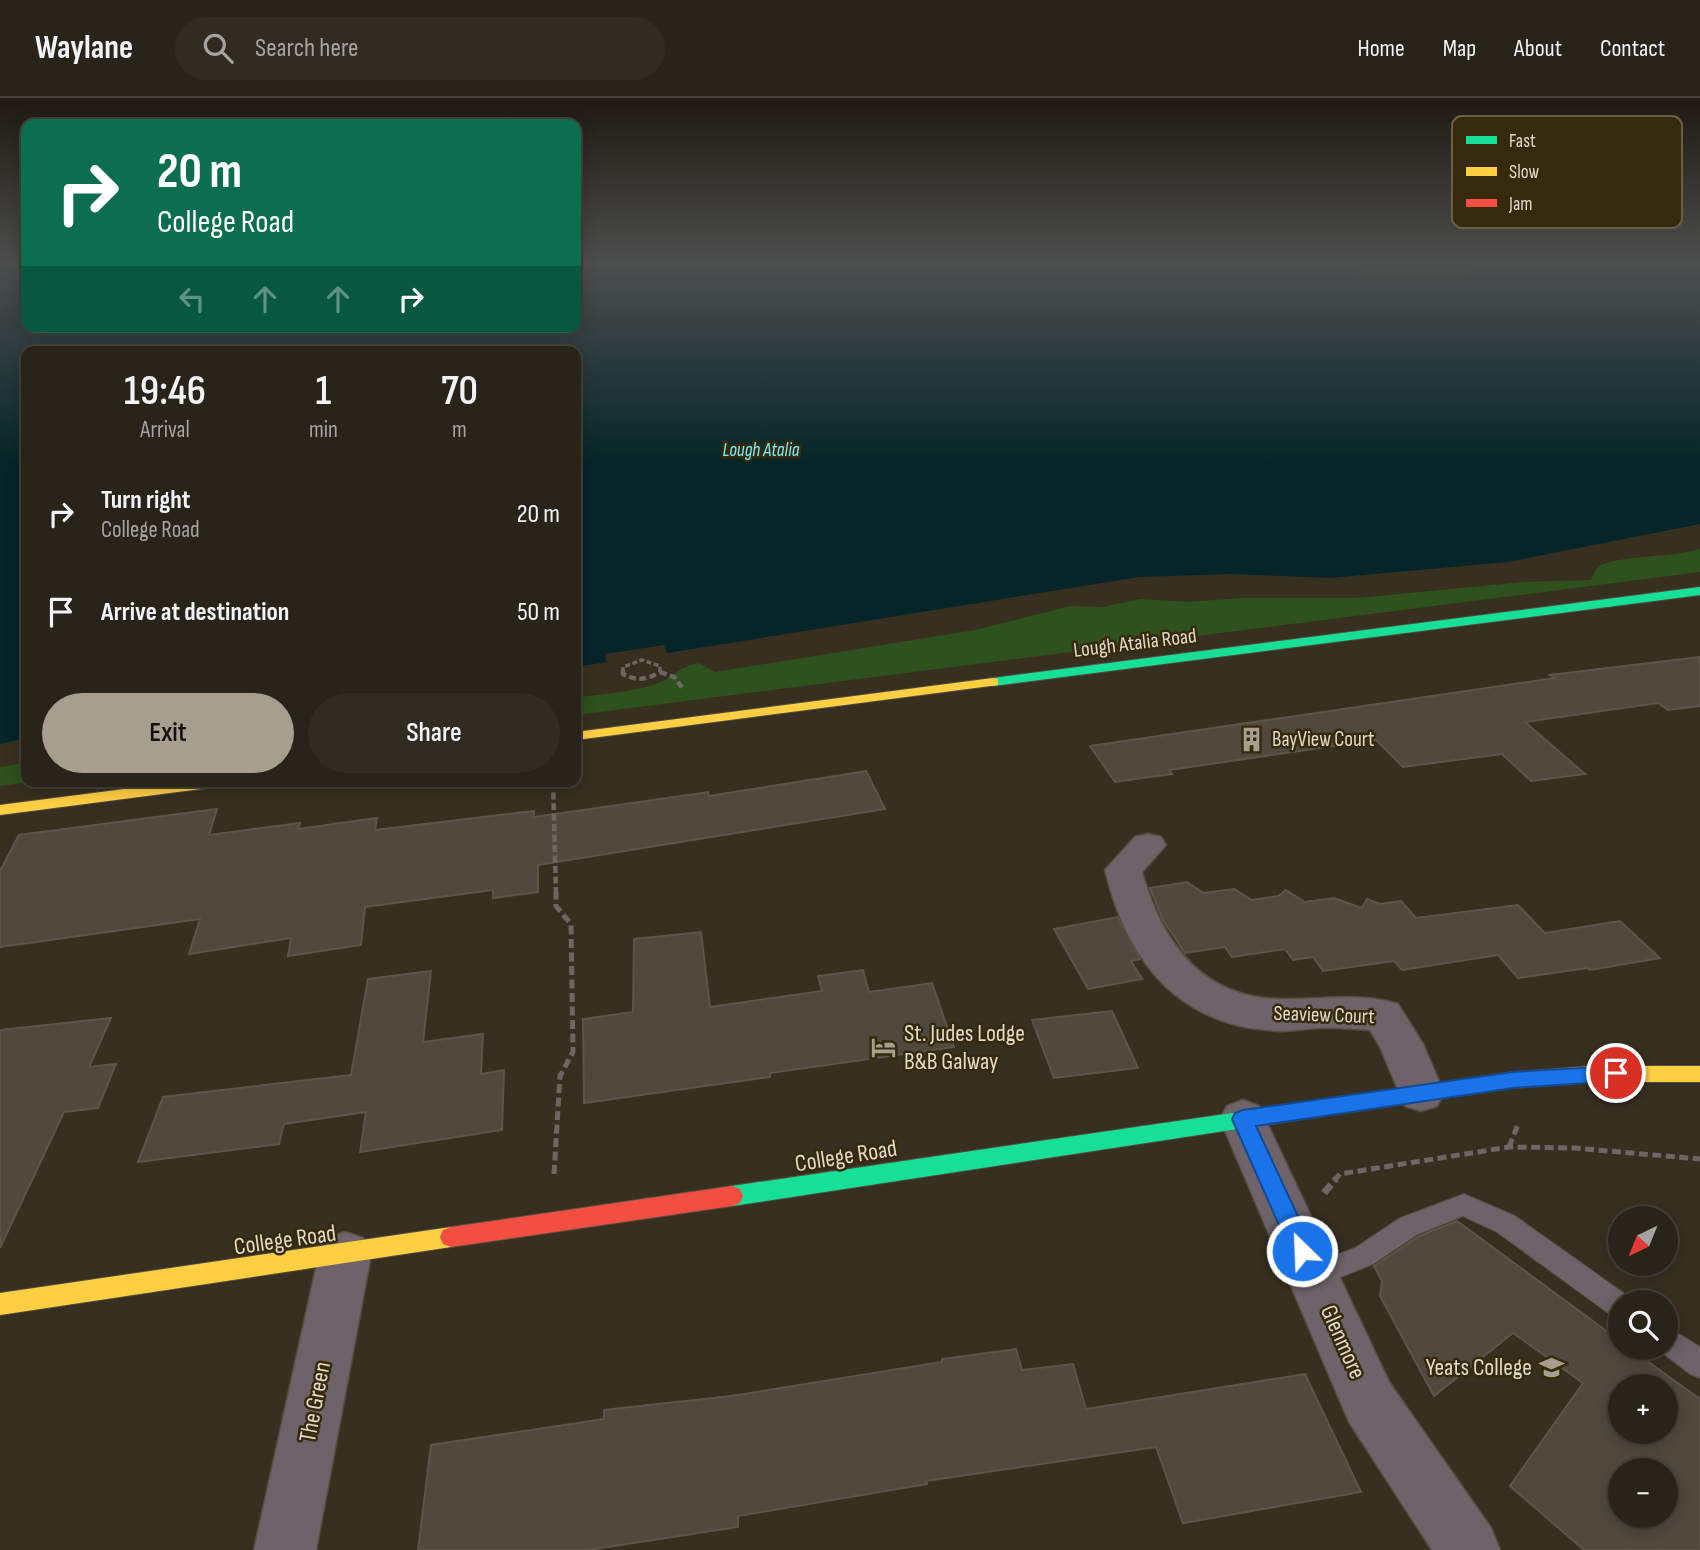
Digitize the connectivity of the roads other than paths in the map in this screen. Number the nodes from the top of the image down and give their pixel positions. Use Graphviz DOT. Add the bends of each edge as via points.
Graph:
graph roads {
  1 [pos="1700,591"];
  2 [pos="581,735"];
  3 [pos="177,787"];
  4 [pos="0,810"];
  5 [pos="1148,845"];
  6 [pos="1700,1074"];
  7 [pos="1421,1093"];
  8 [pos="1243,1119"];
  9 [pos="345,1255"];
  10 [pos="1313,1276"];
  11 [pos="1608,1297"];
  12 [pos="0,1304"];
  13 [pos="1678,1348"];
  14 [pos="1700,1364"];
  15 [pos="285,1550"];
  16 [pos="1469,1550"];
  1 -- 2 [label="street, Lough Atalia Road"];
  3 -- 4 [label="street"];
  5 -- 7 [label="street, Seaview Court" via="1124,870 1129,900 1144,934 1193,991 1231,1007 1276,1015 1383,1015"];
  6 -- 7 [label="street, College Road" via="1593,1074"];
  7 -- 8 [label="street, College Road"];
  8 -- 9 [label="street, College Road"];
  8 -- 10 [label="street, Glenmore"];
  9 -- 12 [label="street, College Road"];
  9 -- 15 [label="street, The Green"];
  10 -- 11 [label="lane" via="1364,1256 1409,1226 1464,1205 1506,1224"];
  10 -- 16 [label="street, Glenmore" via="1369,1402"];
  13 -- 14 [label="lane"];
}
